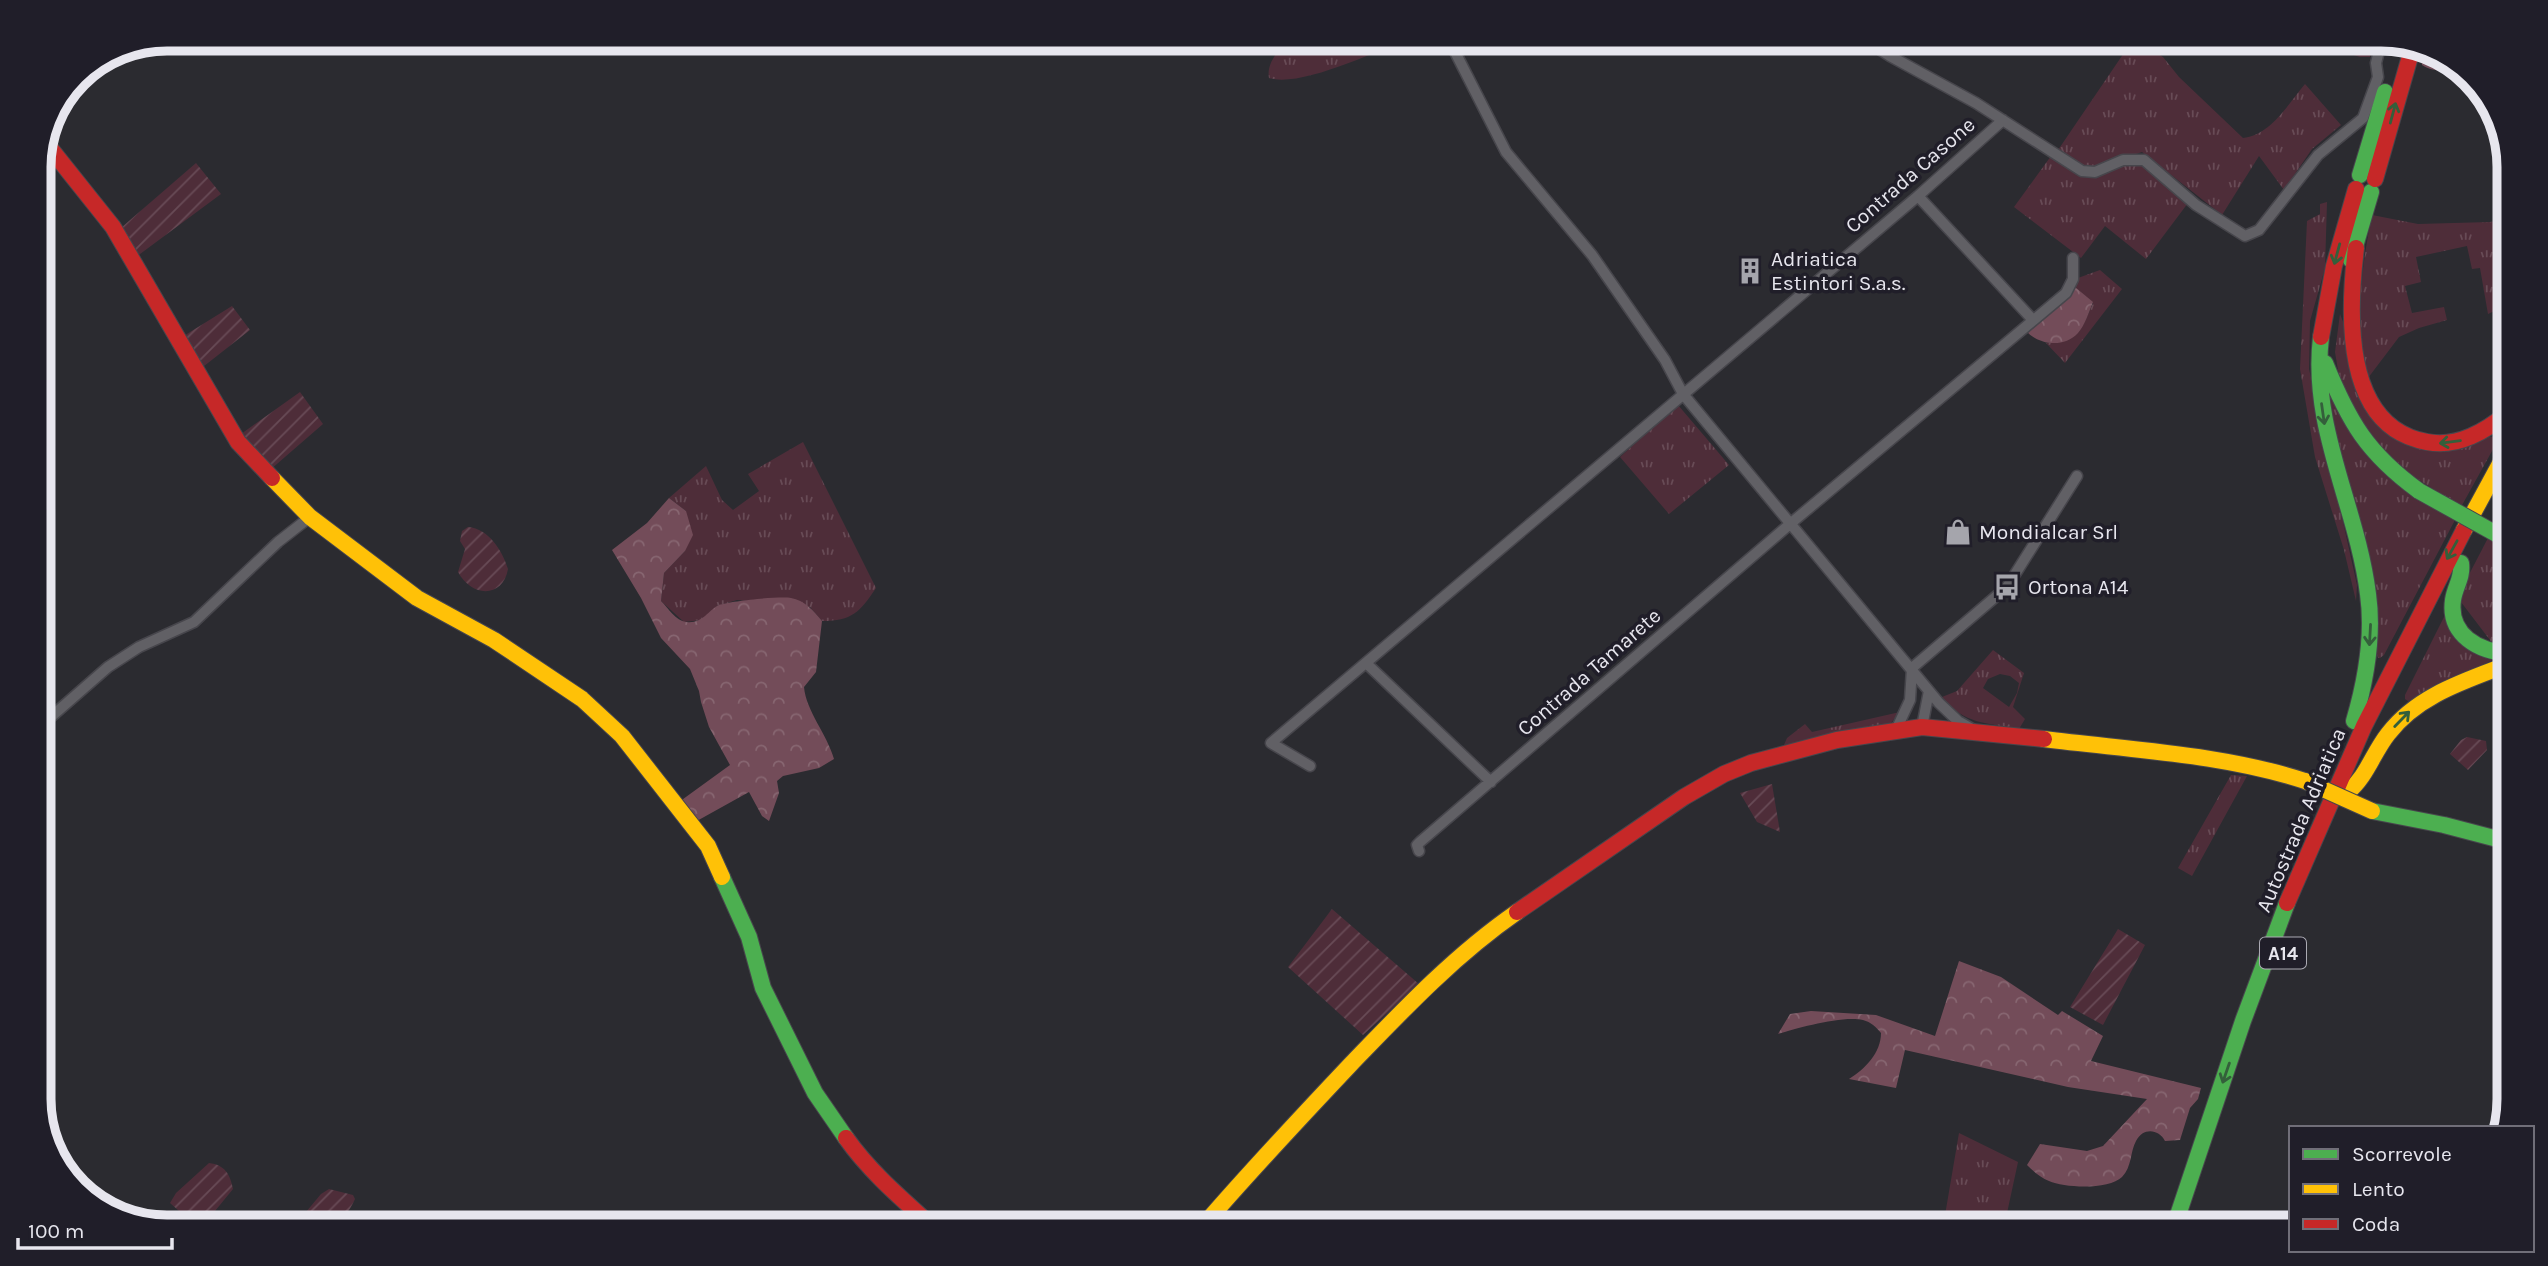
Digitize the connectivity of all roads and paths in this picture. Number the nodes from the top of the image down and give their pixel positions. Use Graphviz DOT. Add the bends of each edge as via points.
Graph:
graph roads {
  1 [pos="1455,51"];
  2 [pos="1884,51"];
  3 [pos="2379,51"];
  4 [pos="2399,53"];
  5 [pos="2410,55"];
  6 [pos="2003,120"];
  7 [pos="52,150"];
  8 [pos="2366,184"];
  9 [pos="1918,196"];
  10 [pos="2356,247"];
  11 [pos="2073,258"];
  12 [pos="2033,320"];
  13 [pos="2320,346"];
  14 [pos="2332,382"];
  15 [pos="1682,394"];
  16 [pos="2497,423"];
  17 [pos="2497,469"];
  18 [pos="2077,476"];
  19 [pos="2497,497"];
  20 [pos="310,517"];
  21 [pos="1790,524"];
  22 [pos="2497,534"];
  23 [pos="2461,563"];
  24 [pos="2497,654"];
  25 [pos="1366,663"];
  26 [pos="1912,668"];
  27 [pos="2497,669"];
  28 [pos="1929,691"];
  29 [pos="1910,700"];
  30 [pos="52,716"];
  31 [pos="1922,727"];
  32 [pos="1896,730"];
  33 [pos="1975,731"];
  34 [pos="1310,766"];
  35 [pos="1491,782"];
  36 [pos="2348,792"];
  37 [pos="2497,839"];
  38 [pos="1419,851"];
  39 [pos="2305,860"];
  40 [pos="919,1215"];
  41 [pos="1212,1215"];
  42 [pos="2178,1215"];
  43 [pos="2192,1215"];
  1 -- 15 [label="street" via="1506,152 1592,255 1665,360"];
  2 -- 6 [label="street"];
  3 -- 6 [label="street" via="2378,78 2363,118 2318,155 2252,235 2233,230 2196,205 2144,160 2123,160 2095,173 2082,171"];
  4 -- 8 [label="main road"];
  8 -- 5 [label="main road, one-way"];
  6 -- 9 [label="street, Contrada Casone"];
  7 -- 20 [label="main road" via="113,227 238,442"];
  8 -- 10 [label="main road"];
  8 -- 13 [label="main road, one-way" via="2332,275"];
  9 -- 12 [label="street"];
  9 -- 15 [label="street, Contrada Casone"];
  10 -- 14 [label="main road" via="2336,303 2330,340"];
  16 -- 10 [label="main road, one-way" via="2473,437 2424,443 2398,433 2381,418 2364,387 2354,350 2351,304"];
  11 -- 12 [label="street, Contrada Tamarete" via="2073,279 2066,293"];
  12 -- 21 [label="street, Contrada Tamarete"];
  13 -- 14 [label="main road"];
  13 -- 39 [label="main road, one-way" via="2323,416 2367,580 2370,633 2359,706 2303,843"];
  14 -- 22 [label="main road, bridge" via="2349,421 2380,463 2418,491"];
  15 -- 21 [label="street"];
  15 -- 25 [label="street, Contrada Casone"];
  17 -- 39 [label="main road, Autostrada Adriatica / A14, one-way" via="2395,661"];
  18 -- 26 [label="street" via="2007,587"];
  19 -- 23 [label="main road, Autostrada Adriatica / A14"];
  20 -- 30 [label="street" via="194,622 107,667"];
  20 -- 40 [label="main road" via="417,598 558,681 622,736 708,846 749,937 763,988 815,1093 859,1156"];
  21 -- 26 [label="street"];
  21 -- 35 [label="street, Contrada Tamarete"];
  23 -- 24 [label="main road" via="2464,574 2453,608 2460,631 2470,642"];
  23 -- 36 [label="main road, Autostrada Adriatica / A14"];
  25 -- 34 [label="street, Contrada Casone" via="1271,743"];
  25 -- 35 [label="street"];
  26 -- 28 [label="street"];
  26 -- 29 [label="street"];
  36 -- 27 [label="main road, one-way" via="2361,783 2388,734 2412,708 2435,693"];
  28 -- 31 [label="street"];
  28 -- 33 [label="street" via="1958,721"];
  29 -- 31 [label="street"];
  29 -- 32 [label="street"];
  31 -- 32 [label="main road"];
  31 -- 33 [label="main road"];
  32 -- 41 [label="main road" via="1837,740 1724,774 1500,924 1397,1016"];
  33 -- 37 [label="main road, bridge" via="2278,771 2372,811"];
  35 -- 38 [label="street, Contrada Tamarete" via="1420,842"];
  36 -- 43 [label="main road, Autostrada Adriatica / A14" via="2272,980"];
  39 -- 42 [label="main road, Autostrada Adriatica / A14, one-way" via="2248,1009"];
}
